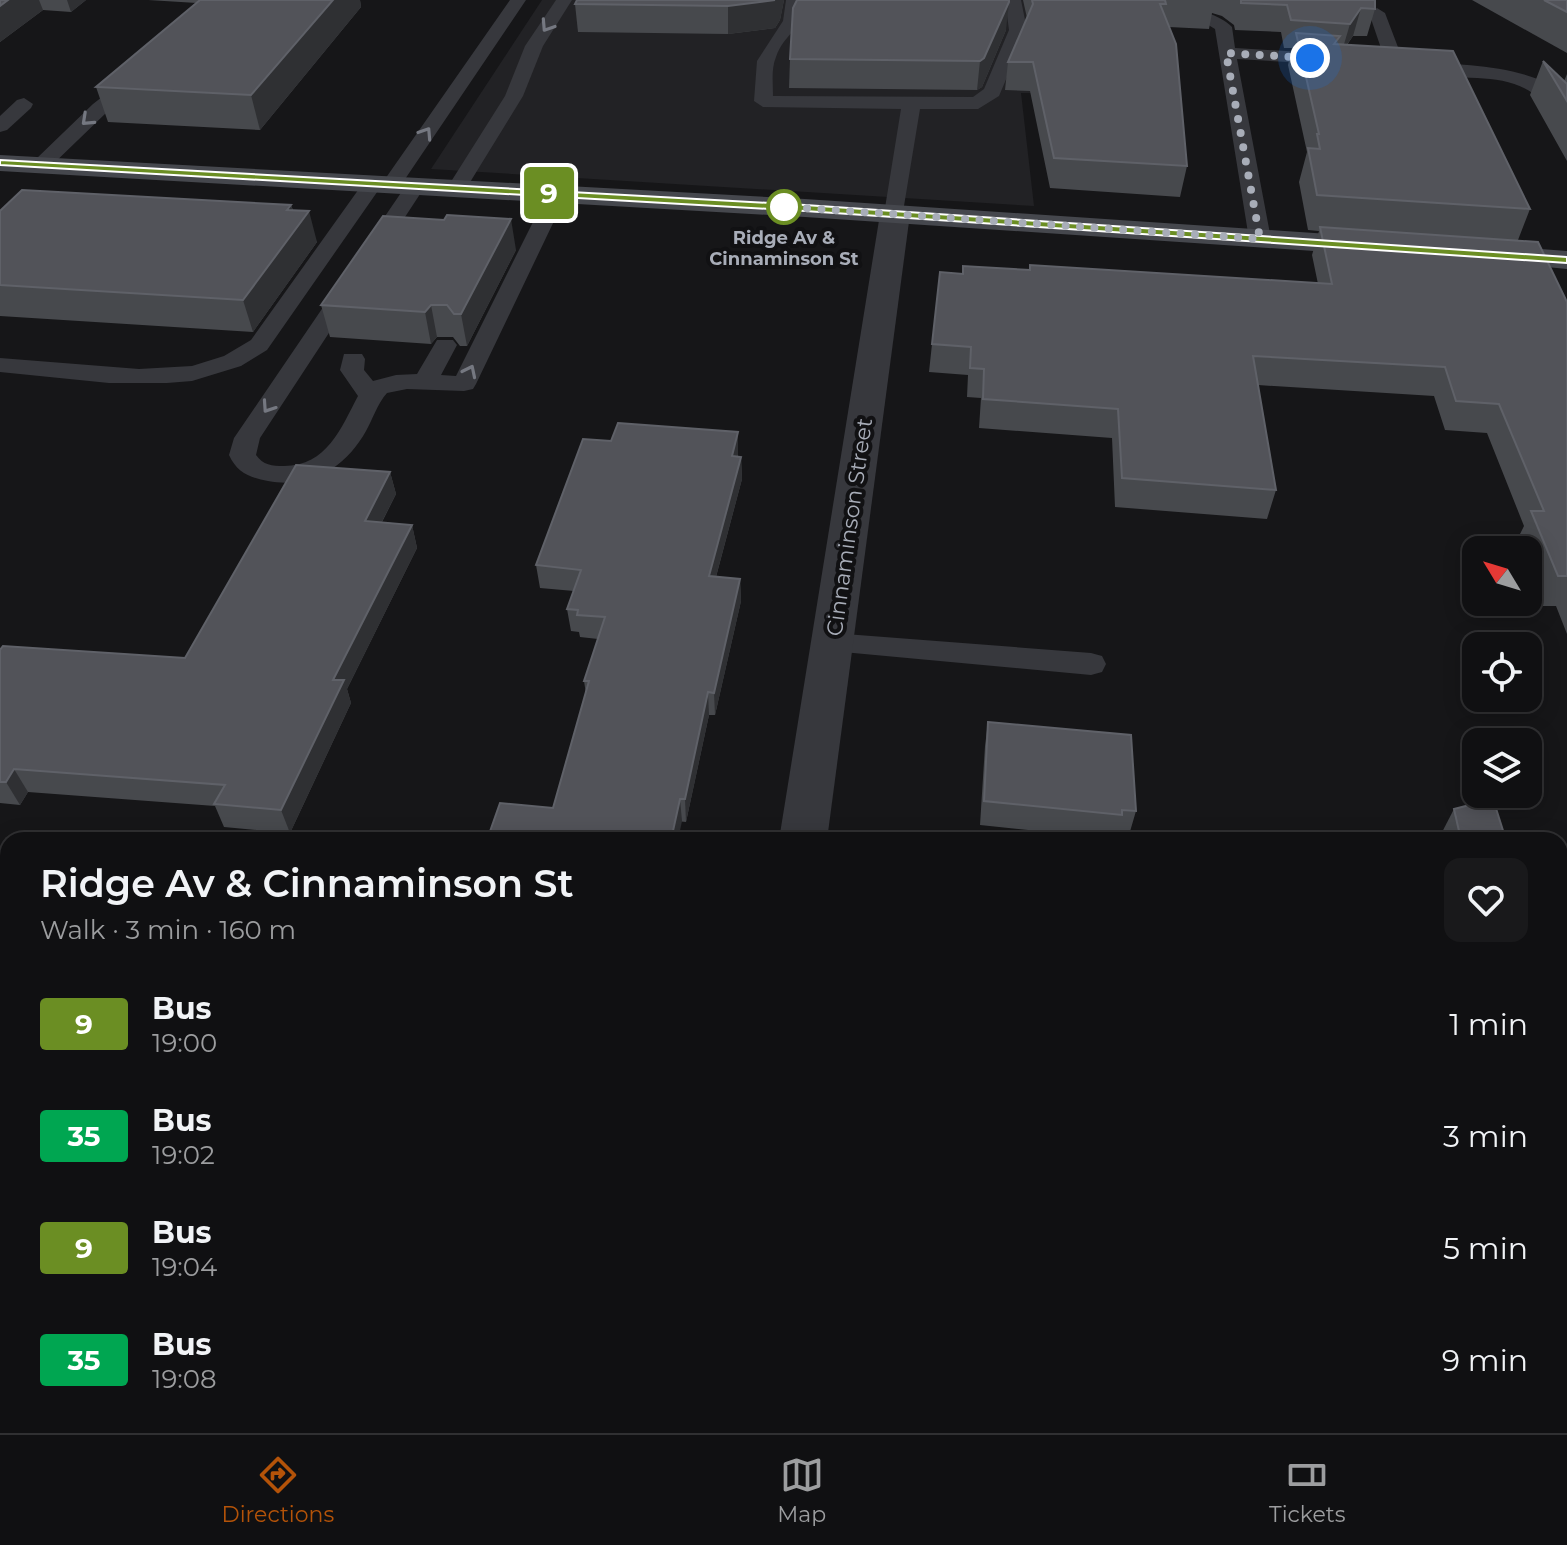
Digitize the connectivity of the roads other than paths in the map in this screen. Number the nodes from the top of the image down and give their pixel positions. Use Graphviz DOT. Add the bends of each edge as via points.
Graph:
graph roads {
  1 [pos="518,0"];
  2 [pos="564,0"];
  3 [pos="794,0"];
  4 [pos="1013,0"];
  5 [pos="1108,0"];
  6 [pos="1377,13"];
  7 [pos="1226,53"];
  8 [pos="152,68"];
  9 [pos="1426,68"];
  10 [pos="24,104"];
  11 [pos="911,104"];
  12 [pos="1567,118"];
  13 [pos="0,126"];
  14 [pos="0,163"];
  15 [pos="42,164"];
  16 [pos="394,184"];
  17 [pos="457,188"];
  18 [pos="557,194"];
  19 [pos="895,214"];
  20 [pos="388,229"];
  21 [pos="417,231"];
  22 [pos="1260,239"];
  23 [pos="1398,248"];
  24 [pos="1459,253"];
  25 [pos="1567,260"];
  26 [pos="445,345"];
  27 [pos="353,359"];
  28 [pos="0,365"];
  29 [pos="425,382"];
  30 [pos="371,396"];
  31 [pos="832,643"];
  32 [pos="1091,664"];
  33 [pos="804,832"];
  16 -- 1 [label="lane, one-way"];
  2 -- 17 [label="lane, one-way" via="531,54 514,96"];
  3 -- 11 [label="lane" via="789,30 766,57 763,101"];
  4 -- 11 [label="lane" via="1018,30 992,92 978,103"];
  5 -- 7 [label="lane" via="1219,23"];
  6 -- 7 [label="lane" via="1395,63"];
  7 -- 22 [label="lane"];
  8 -- 15 [label="lane, one-way" via="100,108"];
  9 -- 12 [label="lane" via="1512,75 1557,99"];
  10 -- 13 [label="lane"];
  11 -- 19 [label="lane"];
  14 -- 15 [label="main road"];
  15 -- 16 [label="main road"];
  16 -- 17 [label="main road"];
  16 -- 20 [label="lane"];
  16 -- 28 [label="lane" via="259,345 239,358 215,369 159,377"];
  17 -- 18 [label="main road"];
  18 -- 19 [label="main road"];
  29 -- 18 [label="lane, one-way" via="464,384 524,237"];
  19 -- 22 [label="main road"];
  19 -- 31 [label="street, Cinnaminson Street"];
  20 -- 21 [label="lane"];
  20 -- 30 [label="lane, one-way" via="247,438 243,457 249,466 276,474 328,463 346,444"];
  22 -- 23 [label="main road"];
  24 -- 25 [label="main road"];
  26 -- 29 [label="lane"];
  27 -- 30 [label="lane" via="352,370"];
  29 -- 30 [label="lane" via="390,383"];
  31 -- 32 [label="lane"];
  31 -- 33 [label="street, Cinnaminson Street"];
}
